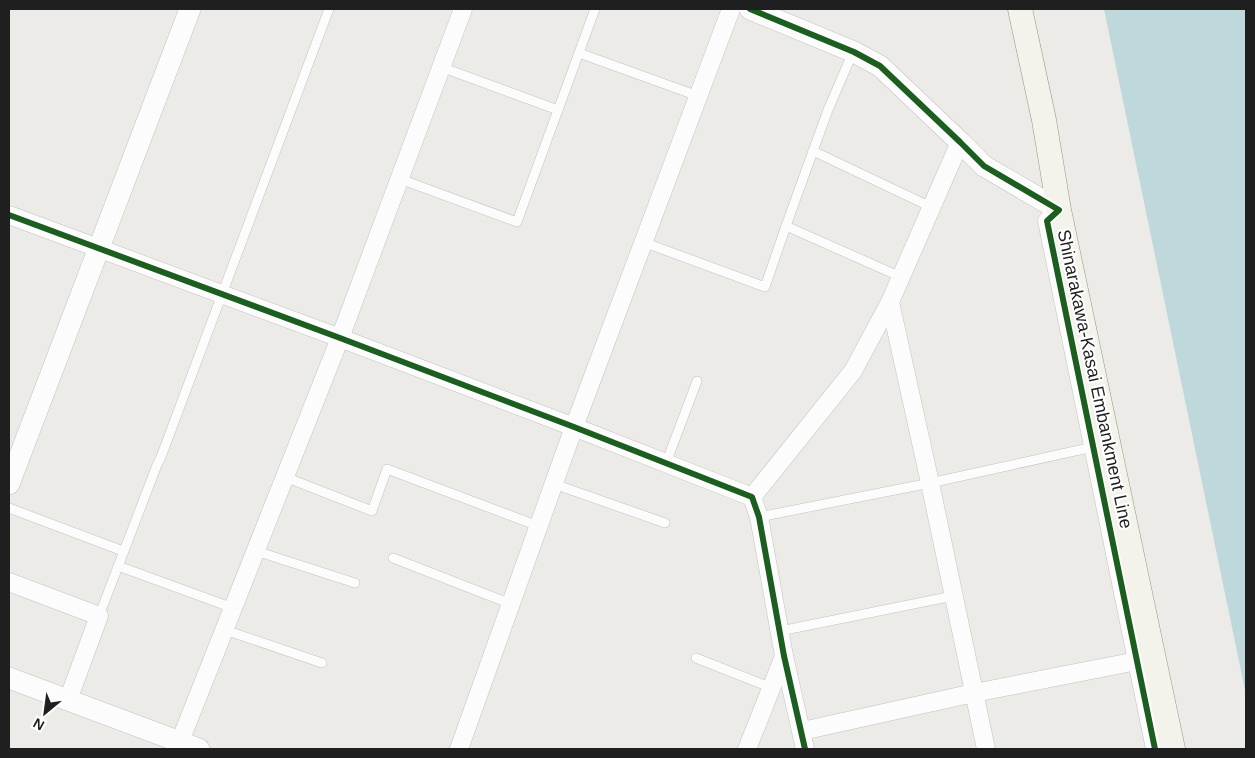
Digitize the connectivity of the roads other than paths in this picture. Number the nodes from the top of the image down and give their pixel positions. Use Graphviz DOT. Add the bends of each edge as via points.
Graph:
graph roads {
  1 [pos="190,9"];
  2 [pos="329,9"];
  3 [pos="463,9"];
  4 [pos="596,9"];
  5 [pos="730,9"];
  6 [pos="750,9"];
  7 [pos="1020,9"];
  8 [pos="854,52"];
  9 [pos="579,53"];
  10 [pos="441,67"];
  11 [pos="698,96"];
  12 [pos="558,110"];
  13 [pos="960,142"];
  14 [pos="813,150"];
  15 [pos="400,179"];
  16 [pos="931,208"];
  17 [pos="1059,210"];
  18 [pos="9,215"];
  19 [pos="786,226"];
  20 [pos="643,242"];
  21 [pos="99,248"];
  22 [pos="901,277"];
  23 [pos="222,294"];
  24 [pos="890,302"];
  25 [pos="340,338"];
  26 [pos="697,381"];
  27 [pos="574,427"];
  28 [pos="1093,447"];
  29 [pos="666,463"];
  30 [pos="285,477"];
  31 [pos="930,482"];
  32 [pos="9,484"];
  33 [pos="554,484"];
  34 [pos="752,497"];
  35 [pos="9,508"];
  36 [pos="759,517"];
  37 [pos="665,523"];
  38 [pos="538,526"];
  39 [pos="123,551"];
  40 [pos="256,551"];
  41 [pos="393,558"];
  42 [pos="118,566"];
  43 [pos="9,582"];
  44 [pos="355,583"];
  45 [pos="953,596"];
  46 [pos="511,604"];
  47 [pos="233,608"];
  48 [pos="98,616"];
  49 [pos="225,630"];
  50 [pos="780,630"];
  51 [pos="784,656"];
  52 [pos="696,658"];
  53 [pos="1136,661"];
  54 [pos="322,663"];
  55 [pos="9,678"];
  56 [pos="772,688"];
  57 [pos="974,693"];
  58 [pos="68,700"];
  59 [pos="802,732"];
  60 [pos="186,747"];
  61 [pos="459,749"];
  62 [pos="747,749"];
  63 [pos="806,749"];
  64 [pos="986,749"];
  65 [pos="1155,749"];
  66 [pos="1173,749"];
  1 -- 21 [label="street"];
  2 -- 23 [label="lane"];
  3 -- 10 [label="street"];
  4 -- 9 [label="lane"];
  5 -- 11 [label="street"];
  6 -- 8 [label="street"];
  7 -- 17 [label="main road, Shinarakawa-Kasai Embankment Line"];
  8 -- 13 [label="street" via="880,66"];
  8 -- 14 [label="lane"];
  9 -- 11 [label="lane"];
  9 -- 12 [label="lane"];
  10 -- 12 [label="lane"];
  10 -- 15 [label="street"];
  11 -- 20 [label="street"];
  12 -- 15 [label="lane" via="517,222"];
  13 -- 16 [label="street"];
  13 -- 17 [label="street" via="984,166"];
  14 -- 16 [label="lane"];
  14 -- 19 [label="lane"];
  15 -- 25 [label="street"];
  16 -- 22 [label="street"];
  17 -- 28 [label="street" via="1047,221"];
  17 -- 66 [label="main road, Shinarakawa-Kasai Embankment Line"];
  18 -- 21 [label="street"];
  19 -- 20 [label="lane" via="765,287"];
  19 -- 22 [label="lane"];
  20 -- 27 [label="street"];
  21 -- 23 [label="street"];
  21 -- 32 [label="street"];
  22 -- 24 [label="street"];
  23 -- 25 [label="street"];
  23 -- 39 [label="lane"];
  24 -- 31 [label="street"];
  24 -- 34 [label="street" via="853,372"];
  25 -- 27 [label="street"];
  25 -- 30 [label="street"];
  26 -- 29 [label="lane"];
  27 -- 29 [label="street"];
  27 -- 33 [label="street"];
  28 -- 31 [label="lane"];
  28 -- 53 [label="street"];
  29 -- 34 [label="street"];
  30 -- 38 [label="lane" via="372,511 387,469"];
  30 -- 40 [label="street"];
  31 -- 36 [label="lane"];
  31 -- 45 [label="street"];
  33 -- 37 [label="lane"];
  33 -- 38 [label="street"];
  34 -- 36 [label="street"];
  35 -- 39 [label="lane"];
  36 -- 50 [label="street"];
  38 -- 46 [label="street"];
  39 -- 42 [label="lane"];
  40 -- 44 [label="lane"];
  40 -- 47 [label="street"];
  41 -- 46 [label="lane"];
  42 -- 47 [label="lane"];
  42 -- 48 [label="lane"];
  43 -- 48 [label="street"];
  45 -- 50 [label="lane"];
  45 -- 57 [label="street"];
  46 -- 61 [label="street"];
  47 -- 49 [label="street"];
  48 -- 58 [label="street"];
  49 -- 54 [label="lane"];
  49 -- 60 [label="street"];
  50 -- 51 [label="street"];
  51 -- 56 [label="street"];
  51 -- 59 [label="street"];
  52 -- 56 [label="lane"];
  53 -- 57 [label="street"];
  53 -- 65 [label="street"];
  55 -- 58 [label="street"];
  56 -- 62 [label="street"];
  57 -- 59 [label="street"];
  57 -- 64 [label="street"];
  58 -- 60 [label="street"];
  59 -- 63 [label="street"];
}
